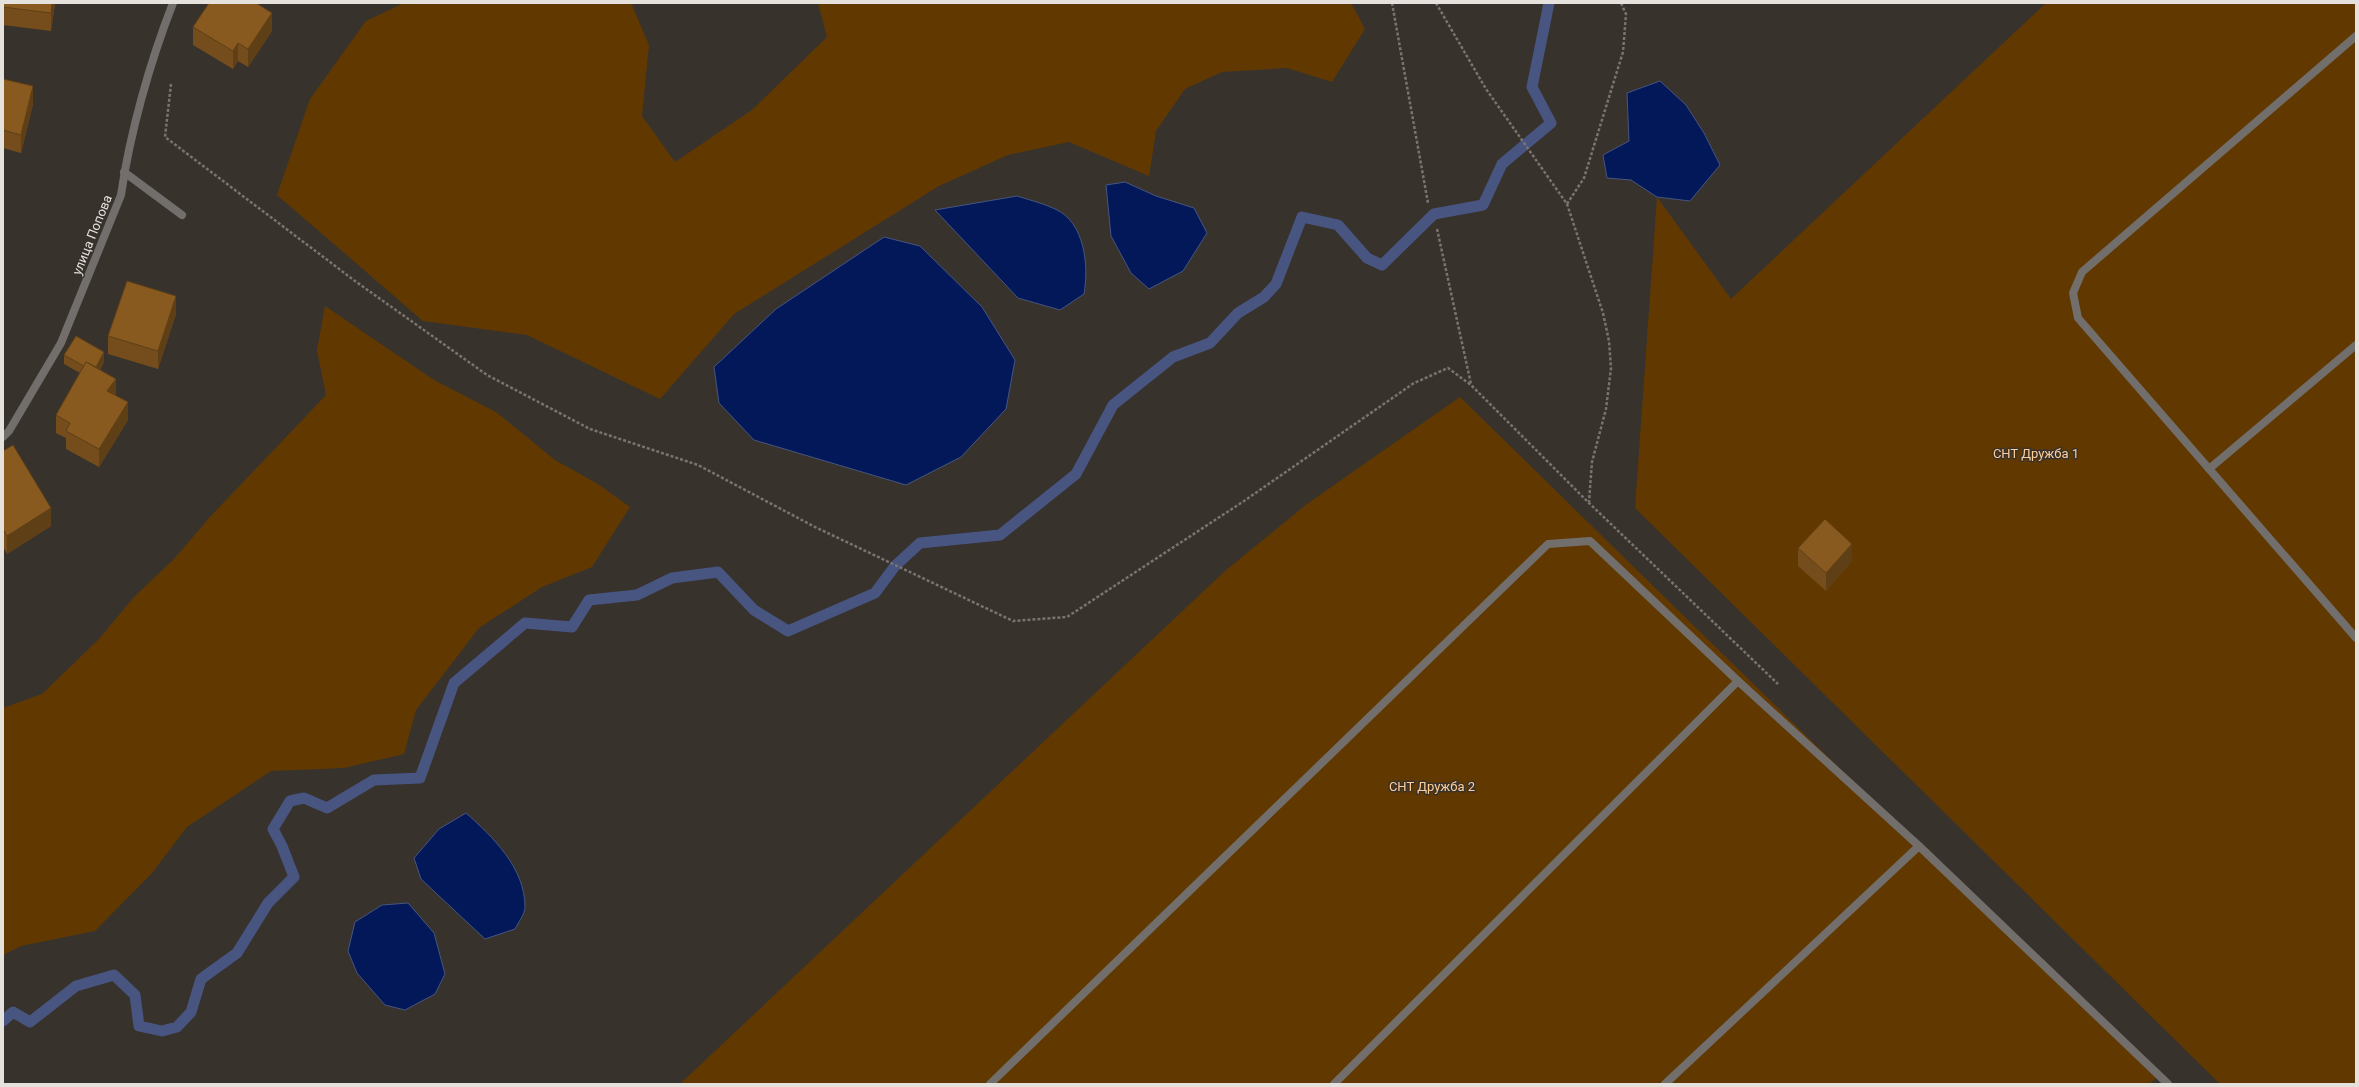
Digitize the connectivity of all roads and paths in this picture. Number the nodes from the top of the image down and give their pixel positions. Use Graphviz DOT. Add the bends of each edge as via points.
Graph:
graph roads {
  1 [pos="173,3"];
  2 [pos="1392,3"];
  3 [pos="1436,3"];
  4 [pos="1621,3"];
  5 [pos="2356,36"];
  6 [pos="172,81"];
  7 [pos="124,172"];
  8 [pos="1428,203"];
  9 [pos="1567,204"];
  10 [pos="182,215"];
  11 [pos="1437,229"];
  12 [pos="2356,345"];
  13 [pos="1471,385"];
  14 [pos="3,437"];
  15 [pos="2209,469"];
  16 [pos="2356,638"];
  17 [pos="1738,682"];
  18 [pos="1919,846"];
  19 [pos="990,1084"];
  20 [pos="1334,1084"];
  21 [pos="1665,1084"];
  22 [pos="2168,1084"];
  1 -- 7 [label="street, улица Попова" via="157,45"];
  2 -- 8 [label="path"];
  3 -- 9 [label="path" via="1486,89"];
  4 -- 9 [label="path" via="1626,14 1623,52 1584,178"];
  5 -- 15 [label="street" via="2082,272 2072,293 2078,318"];
  6 -- 13 [label="path" via="165,137 348,276 487,374 590,429 698,465 815,527 1012,621 1067,616 1244,501 1414,384 1448,368"];
  7 -- 10 [label="street"];
  7 -- 14 [label="street, улица Попова" via="121,195 61,343"];
  9 -- 13 [label="path" via="1603,314 1611,368 1606,409 1592,462 1589,503"];
  11 -- 13 [label="path"];
  12 -- 15 [label="street"];
  15 -- 16 [label="street"];
  17 -- 18 [label="street"];
  17 -- 19 [label="street" via="1590,541 1548,544"];
  17 -- 20 [label="street"];
  18 -- 21 [label="street"];
  18 -- 22 [label="street"];
}
